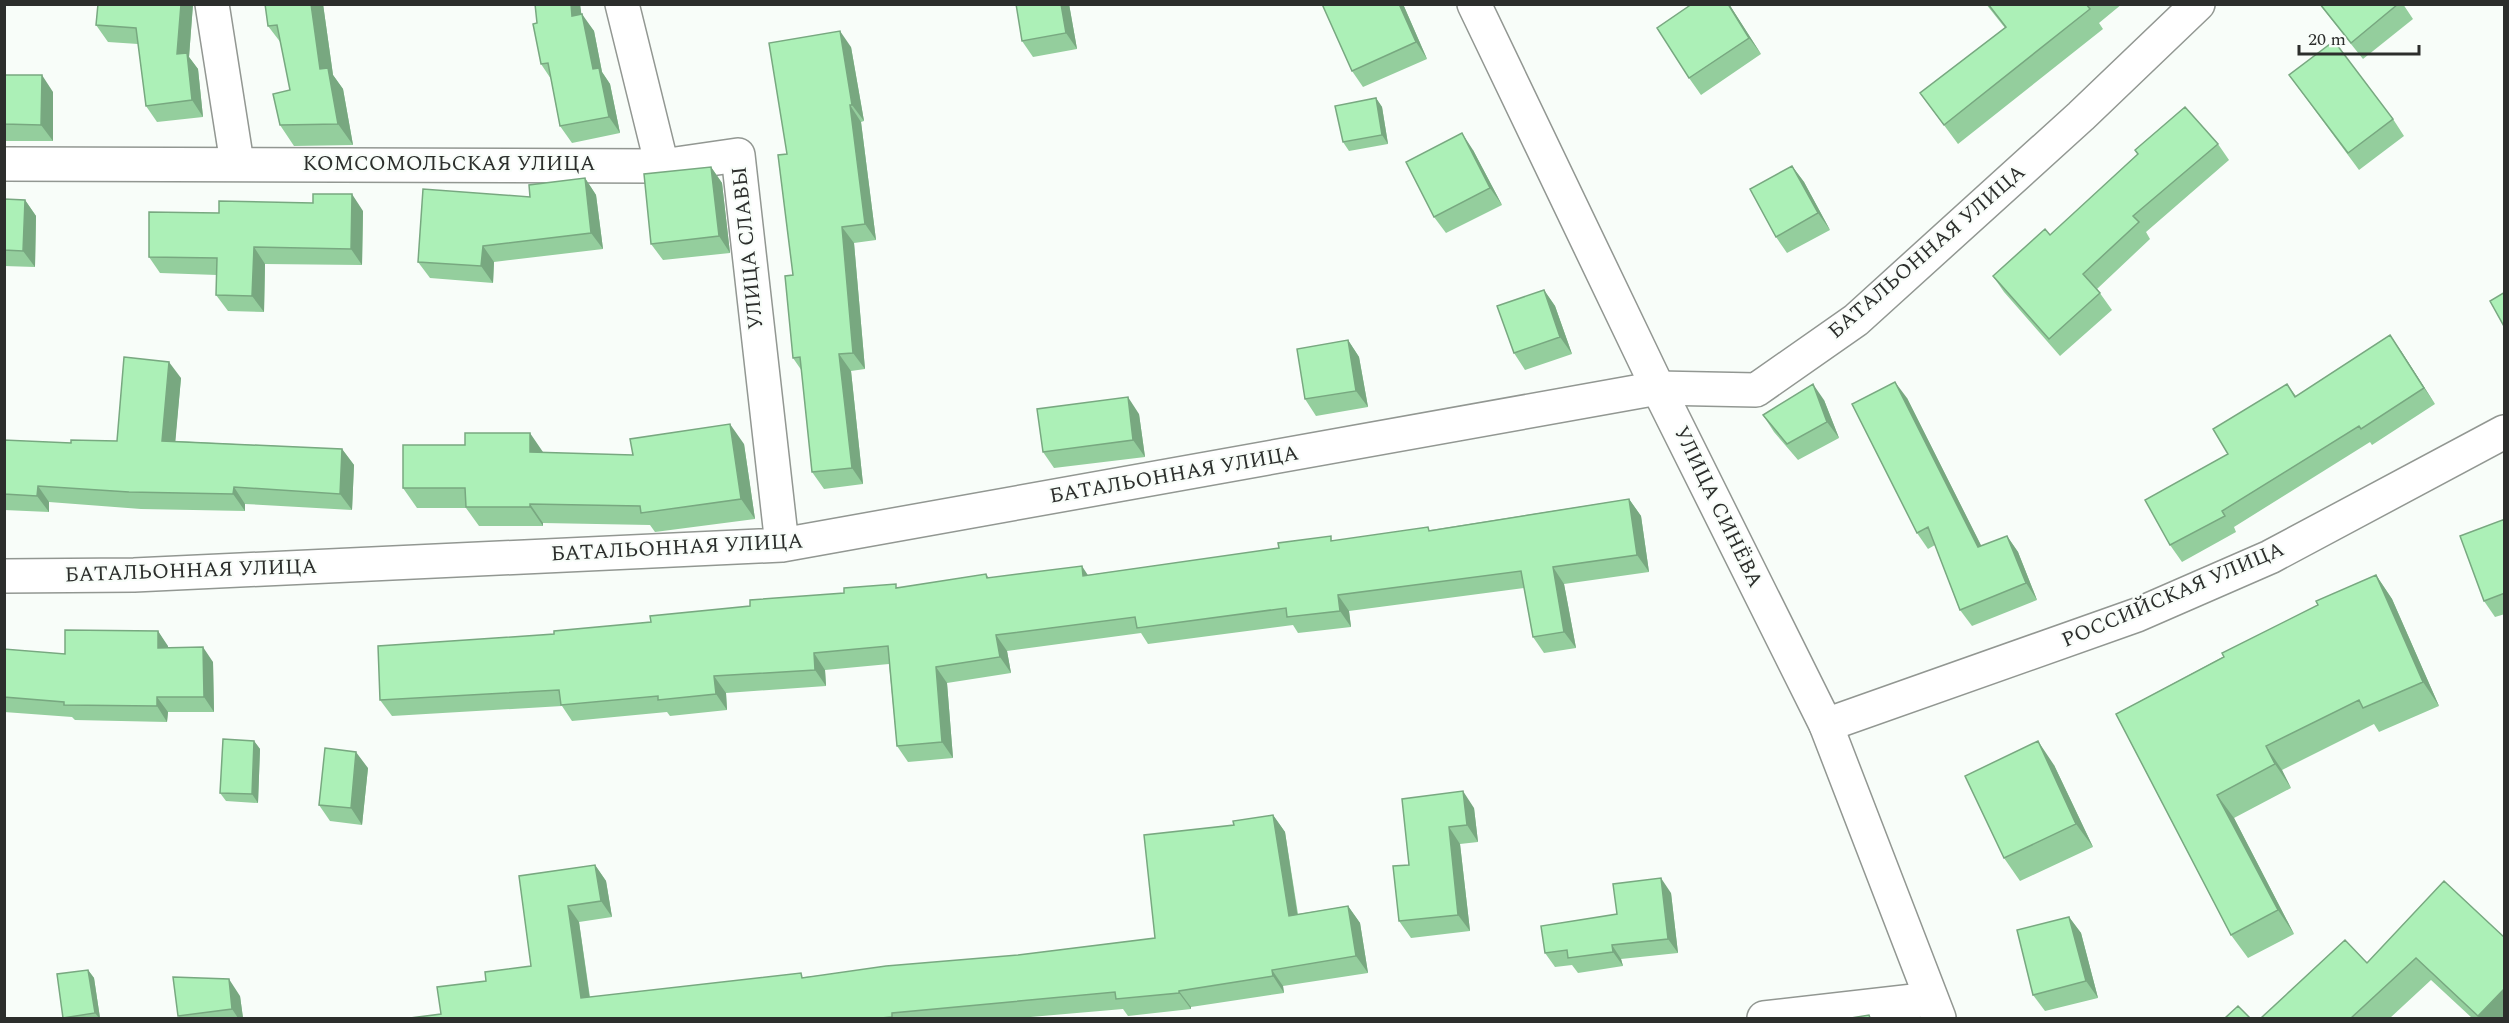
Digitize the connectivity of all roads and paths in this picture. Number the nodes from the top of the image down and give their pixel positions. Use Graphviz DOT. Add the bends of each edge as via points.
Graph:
graph roads {
  1 [pos="212,4"];
  2 [pos="622,4"];
  3 [pos="1474,4"];
  4 [pos="2198,4"];
  5 [pos="237,163"];
  6 [pos="4,164"];
  7 [pos="662,166"];
  8 [pos="1658,388"];
  9 [pos="2505,432"];
  10 [pos="782,546"];
  11 [pos="4,576"];
  12 [pos="1826,725"];
  13 [pos="1935,1009"];
  14 [pos="1764,1018"];
  1 -- 5 [label="street"];
  2 -- 7 [label="street"];
  3 -- 8 [label="street, УЛИЦА СИНЁВА"];
  4 -- 8 [label="street, БАТАЛЬОННАЯ УЛИЦА" via="2081,116 1847,327 1756,390"];
  5 -- 6 [label="street, КОМСОМОЛЬСКАЯ УЛИЦА"];
  5 -- 7 [label="street, КОМСОМОЛЬСКАЯ УЛИЦА"];
  7 -- 10 [label="street, УЛИЦА СЛАВЫ" via="738,155"];
  8 -- 10 [label="street, БАТАЛЬОННАЯ УЛИЦА"];
  8 -- 12 [label="street, УЛИЦА СИНЁВА"];
  9 -- 12 [label="street, РОССИЙСКАЯ УЛИЦА" via="2270,557 2137,615"];
  10 -- 11 [label="street, БАТАЛЬОННАЯ УЛИЦА" via="134,575"];
  12 -- 13 [label="street, УЛИЦА СИНЁВА"];
  13 -- 14 [label="street"];
}
